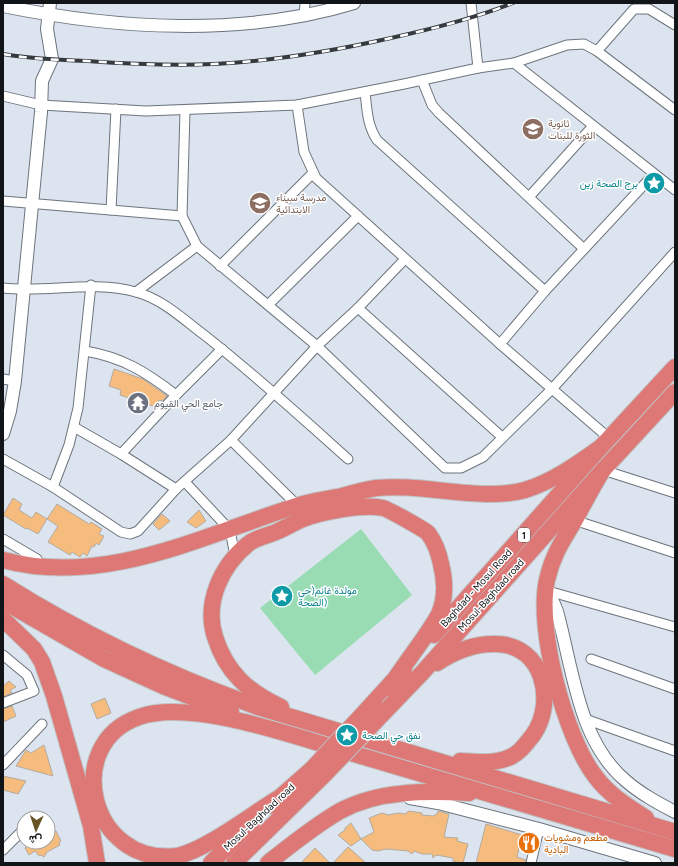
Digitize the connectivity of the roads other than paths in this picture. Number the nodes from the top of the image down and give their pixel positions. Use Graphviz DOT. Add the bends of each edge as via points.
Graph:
graph roads {
  1 [pos="306,3"];
  2 [pos="354,3"];
  3 [pos="471,3"];
  4 [pos="3,6"];
  5 [pos="49,9"];
  6 [pos="304,16"];
  7 [pos="675,25"];
  8 [pos="597,51"];
  9 [pos="514,63"];
  10 [pos="478,68"];
  11 [pos="422,80"];
  12 [pos="365,92"];
  13 [pos="3,96"];
  14 [pos="41,105"];
  15 [pos="297,105"];
  16 [pos="116,109"];
  17 [pos="675,110"];
  18 [pos="185,111"];
  19 [pos="594,126"];
  20 [pos="313,173"];
  21 [pos="654,174"];
  22 [pos="675,190"];
  23 [pos="529,197"];
  24 [pos="3,201"];
  25 [pos="32,203"];
  26 [pos="111,210"];
  27 [pos="182,216"];
  28 [pos="358,216"];
  29 [pos="197,246"];
  30 [pos="584,249"];
  31 [pos="675,252"];
  32 [pos="405,259"];
  33 [pos="220,266"];
  34 [pos="91,285"];
  35 [pos="3,288"];
  36 [pos="23,290"];
  37 [pos="545,291"];
  38 [pos="136,292"];
  39 [pos="269,304"];
  40 [pos="358,308"];
  41 [pos="500,344"];
  42 [pos="317,346"];
  43 [pos="222,349"];
  44 [pos="85,351"];
  45 [pos="675,367"];
  46 [pos="9,380"];
  47 [pos="552,389"];
  48 [pos="274,392"];
  49 [pos="675,392"];
  50 [pos="176,395"];
  51 [pos="74,427"];
  52 [pos="3,434"];
  53 [pos="502,437"];
  54 [pos="231,440"];
  55 [pos="606,443"];
  56 [pos="121,454"];
  57 [pos="3,459"];
  58 [pos="348,459"];
  59 [pos="603,470"];
  60 [pos="185,482"];
  61 [pos="53,487"];
  62 [pos="176,489"];
  63 [pos="675,493"];
  64 [pos="298,506"];
  65 [pos="574,520"];
  66 [pos="230,530"];
  67 [pos="3,539"];
  68 [pos="675,553"];
  69 [pos="235,556"];
  70 [pos="37,559"];
  71 [pos="3,560"];
  72 [pos="3,584"];
  73 [pos="547,588"];
  74 [pos="3,601"];
  75 [pos="3,619"];
  76 [pos="675,627"];
  77 [pos="3,655"];
  78 [pos="591,659"];
  79 [pos="422,673"];
  80 [pos="396,676"];
  81 [pos="675,689"];
  82 [pos="374,702"];
  83 [pos="3,703"];
  84 [pos="585,719"];
  85 [pos="42,724"];
  86 [pos="324,727"];
  87 [pos="287,734"];
  88 [pos="675,752"];
  89 [pos="413,753"];
  90 [pos="3,765"];
  91 [pos="318,772"];
  92 [pos="389,795"];
  93 [pos="492,796"];
  94 [pos="277,799"];
  95 [pos="675,812"];
  96 [pos="539,828"];
  97 [pos="675,832"];
  98 [pos="16,837"];
  99 [pos="675,849"];
  100 [pos="3,850"];
  101 [pos="97,863"];
  102 [pos="211,863"];
  103 [pos="234,863"];
  104 [pos="268,863"];
  105 [pos="531,863"];
  106 [pos="655,863"];
  1 -- 6 [label="street"];
  2 -- 6 [label="street"];
  3 -- 10 [label="street"];
  4 -- 5 [label="street"];
  5 -- 6 [label="street" via="167,25 232,23"];
  5 -- 14 [label="street" via="48,36 52,59 42,81"];
  7 -- 8 [label="street" via="650,9 634,9"];
  8 -- 9 [label="street" via="584,44 567,45"];
  8 -- 17 [label="street"];
  9 -- 10 [label="street"];
  9 -- 19 [label="street"];
  10 -- 11 [label="street"];
  11 -- 12 [label="street"];
  11 -- 23 [label="street" via="438,113"];
  12 -- 15 [label="street"];
  12 -- 37 [label="street" via="371,132 377,140"];
  13 -- 14 [label="street"];
  14 -- 16 [label="street"];
  14 -- 25 [label="street"];
  15 -- 18 [label="street"];
  15 -- 20 [label="street" via="304,152"];
  16 -- 18 [label="street"];
  16 -- 26 [label="street"];
  18 -- 27 [label="street"];
  19 -- 21 [label="street"];
  19 -- 23 [label="street"];
  20 -- 28 [label="street"];
  20 -- 33 [label="street"];
  21 -- 22 [label="street"];
  21 -- 30 [label="street"];
  23 -- 30 [label="street"];
  24 -- 25 [label="street"];
  25 -- 26 [label="street"];
  25 -- 36 [label="street"];
  26 -- 27 [label="street"];
  27 -- 29 [label="street"];
  28 -- 32 [label="street"];
  28 -- 39 [label="street"];
  29 -- 33 [label="street"];
  29 -- 38 [label="street"];
  30 -- 37 [label="street"];
  31 -- 47 [label="street"];
  32 -- 40 [label="street"];
  32 -- 41 [label="street"];
  33 -- 39 [label="street"];
  34 -- 36 [label="street"];
  34 -- 38 [label="street"];
  34 -- 44 [label="street"];
  35 -- 36 [label="street"];
  36 -- 46 [label="street"];
  37 -- 41 [label="street"];
  38 -- 43 [label="street" via="169,308"];
  39 -- 42 [label="street"];
  40 -- 42 [label="street"];
  40 -- 53 [label="street"];
  41 -- 47 [label="street"];
  42 -- 48 [label="street"];
  42 -- 53 [label="street" via="445,468 461,468 483,457"];
  43 -- 48 [label="street"];
  43 -- 50 [label="street"];
  44 -- 50 [label="street" via="107,354 127,362"];
  44 -- 51 [label="street"];
  45 -- 55 [label="highway, Baghdad - Mosul Road / 1"];
  46 -- 52 [label="street" via="10,411"];
  47 -- 53 [label="street"];
  47 -- 55 [label="street"];
  48 -- 54 [label="street"];
  48 -- 58 [label="street"];
  49 -- 59 [label="highway"];
  50 -- 56 [label="street"];
  51 -- 56 [label="street"];
  51 -- 61 [label="street"];
  54 -- 60 [label="street"];
  54 -- 64 [label="street"];
  55 -- 64 [label="highway" via="543,484 524,490 490,493 375,488"];
  55 -- 80 [label="highway, Baghdad - Mosul Road / 1"];
  56 -- 62 [label="street"];
  57 -- 61 [label="street"];
  59 -- 63 [label="street"];
  59 -- 65 [label="highway"];
  59 -- 79 [label="highway, Mosul-Baghdad road"];
  60 -- 62 [label="street"];
  60 -- 66 [label="street"];
  61 -- 62 [label="street" via="121,532 130,534 138,531"];
  64 -- 66 [label="highway"];
  65 -- 68 [label="street"];
  65 -- 73 [label="highway" via="556,550"];
  66 -- 69 [label="street"];
  66 -- 71 [label="highway" via="145,556 92,567 39,568"];
  67 -- 70 [label="street"];
  69 -- 80 [label="highway" via="250,543 304,519 363,507 385,508 427,533 439,556 444,575 444,594 439,614"];
  69 -- 86 [label="highway" via="227,565 216,591 211,612 211,626 220,652 230,670 249,688 268,701"];
  72 -- 86 [label="highway" via="84,633 140,660 236,700"];
  73 -- 76 [label="street"];
  73 -- 84 [label="street" via="557,613"];
  73 -- 97 [label="highway" via="546,619 552,663 563,709 576,746 595,777 608,791 634,811"];
  74 -- 87 [label="highway" via="79,646 133,673"];
  75 -- 101 [label="highway" via="34,650 42,662 91,826"];
  77 -- 83 [label="street" via="27,675 34,691"];
  78 -- 81 [label="street"];
  79 -- 89 [label="highway" via="458,650 485,645 509,646 529,658 536,667 542,678 545,703 536,731 519,751 508,758 493,762 475,762"];
  79 -- 91 [label="highway, Mosul-Baghdad road, bridge"];
  80 -- 82 [label="highway, Baghdad - Mosul Road / 1"];
  82 -- 91 [label="highway, Mosul-Baghdad road / 1, bridge"];
  84 -- 88 [label="street"];
  84 -- 95 [label="street" via="596,744 625,781 650,799"];
  85 -- 90 [label="street"];
  86 -- 89 [label="highway"];
  87 -- 93 [label="highway"];
  87 -- 94 [label="highway" via="210,716 157,711 135,718 116,730 103,746 94,775 97,809 106,828 128,848 151,857 166,858 188,854"];
  89 -- 97 [label="highway"];
  91 -- 94 [label="highway, Mosul-Baghdad road / 1"];
  91 -- 103 [label="highway"];
  92 -- 93 [label="highway" via="429,792"];
  92 -- 96 [label="street" via="438,803"];
  92 -- 104 [label="highway" via="358,803 341,811"];
  93 -- 99 [label="highway"];
  94 -- 102 [label="highway, Mosul-Baghdad road"];
  96 -- 105 [label="street"];
  96 -- 106 [label="street"];
  98 -- 100 [label="street"];
}
